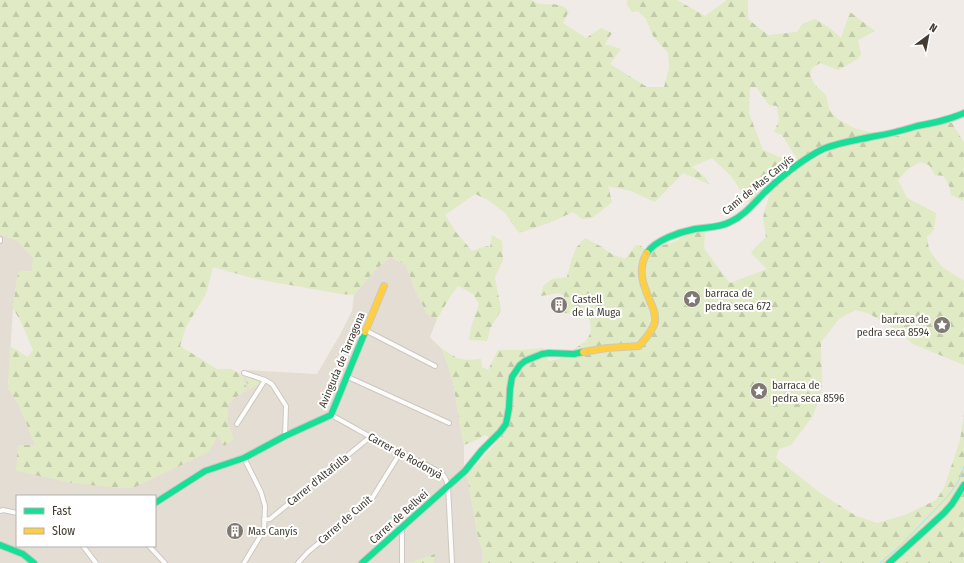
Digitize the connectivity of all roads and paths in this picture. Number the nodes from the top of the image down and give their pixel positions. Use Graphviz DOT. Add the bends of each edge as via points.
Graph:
graph roads {
  1 [pos="964,113"];
  2 [pos="384,286"];
  3 [pos="365,330"];
  4 [pos="435,366"];
  5 [pos="244,374"];
  6 [pos="348,376"];
  7 [pos="265,380"];
  8 [pos="331,415"];
  9 [pos="449,423"];
  10 [pos="237,424"];
  11 [pos="286,436"];
  12 [pos="370,437"];
  13 [pos="400,453"];
  14 [pos="244,458"];
  15 [pos="964,484"];
  16 [pos="448,486"];
  17 [pos="156,502"];
  18 [pos="0,511"];
  19 [pos="16,513"];
  20 [pos="264,520"];
  21 [pos="402,528"];
  22 [pos="0,545"];
  23 [pos="84,547"];
  24 [pos="150,547"];
  25 [pos="34,563"];
  26 [pos="96,563"];
  27 [pos="165,563"];
  28 [pos="244,563"];
  29 [pos="298,563"];
  30 [pos="362,563"];
  31 [pos="402,563"];
  32 [pos="452,563"];
  33 [pos="889,563"];
  1 -- 16 [label="street, Camí de Mas Canyís" via="955,118 840,143 824,149 794,168 730,223 682,232 652,247 642,262 641,269 655,321 652,330 639,346 574,354 542,354 525,361 512,377 506,424 465,471"];
  2 -- 3 [label="street, Avinguda de Tarragona"];
  3 -- 4 [label="street"];
  3 -- 6 [label="street, Avinguda de Tarragona"];
  5 -- 7 [label="street"];
  6 -- 8 [label="street, Avinguda de Tarragona"];
  6 -- 9 [label="street"];
  7 -- 10 [label="street"];
  7 -- 11 [label="street" via="272,384 286,406"];
  8 -- 11 [label="street, Avinguda de Tarragona"];
  8 -- 12 [label="street, Carrer de Rodonyà"];
  11 -- 14 [label="street, Avinguda de Tarragona"];
  12 -- 13 [label="street, Carrer de Rodonyà"];
  12 -- 20 [label="street, Carrer d'Altafulla" via="270,519"];
  13 -- 16 [label="street, Carrer de Rodonyà" via="441,474"];
  13 -- 29 [label="street, Carrer de Cunit" via="372,500"];
  14 -- 17 [label="street, Avinguda de Tarragona" via="205,471"];
  14 -- 20 [label="street" via="261,492 265,506"];
  15 -- 33 [label="street" via="944,513"];
  16 -- 21 [label="street, Carrer de Bellvei"];
  16 -- 32 [label="street, Carrer de Rodonyà"];
  18 -- 19 [label="street"];
  20 -- 28 [label="street" via="264,530"];
  21 -- 30 [label="street, Carrer de Bellvei"];
  21 -- 31 [label="street"];
  22 -- 25 [label="street" via="22,553"];
  23 -- 26 [label="street"];
  24 -- 27 [label="street"];
}
